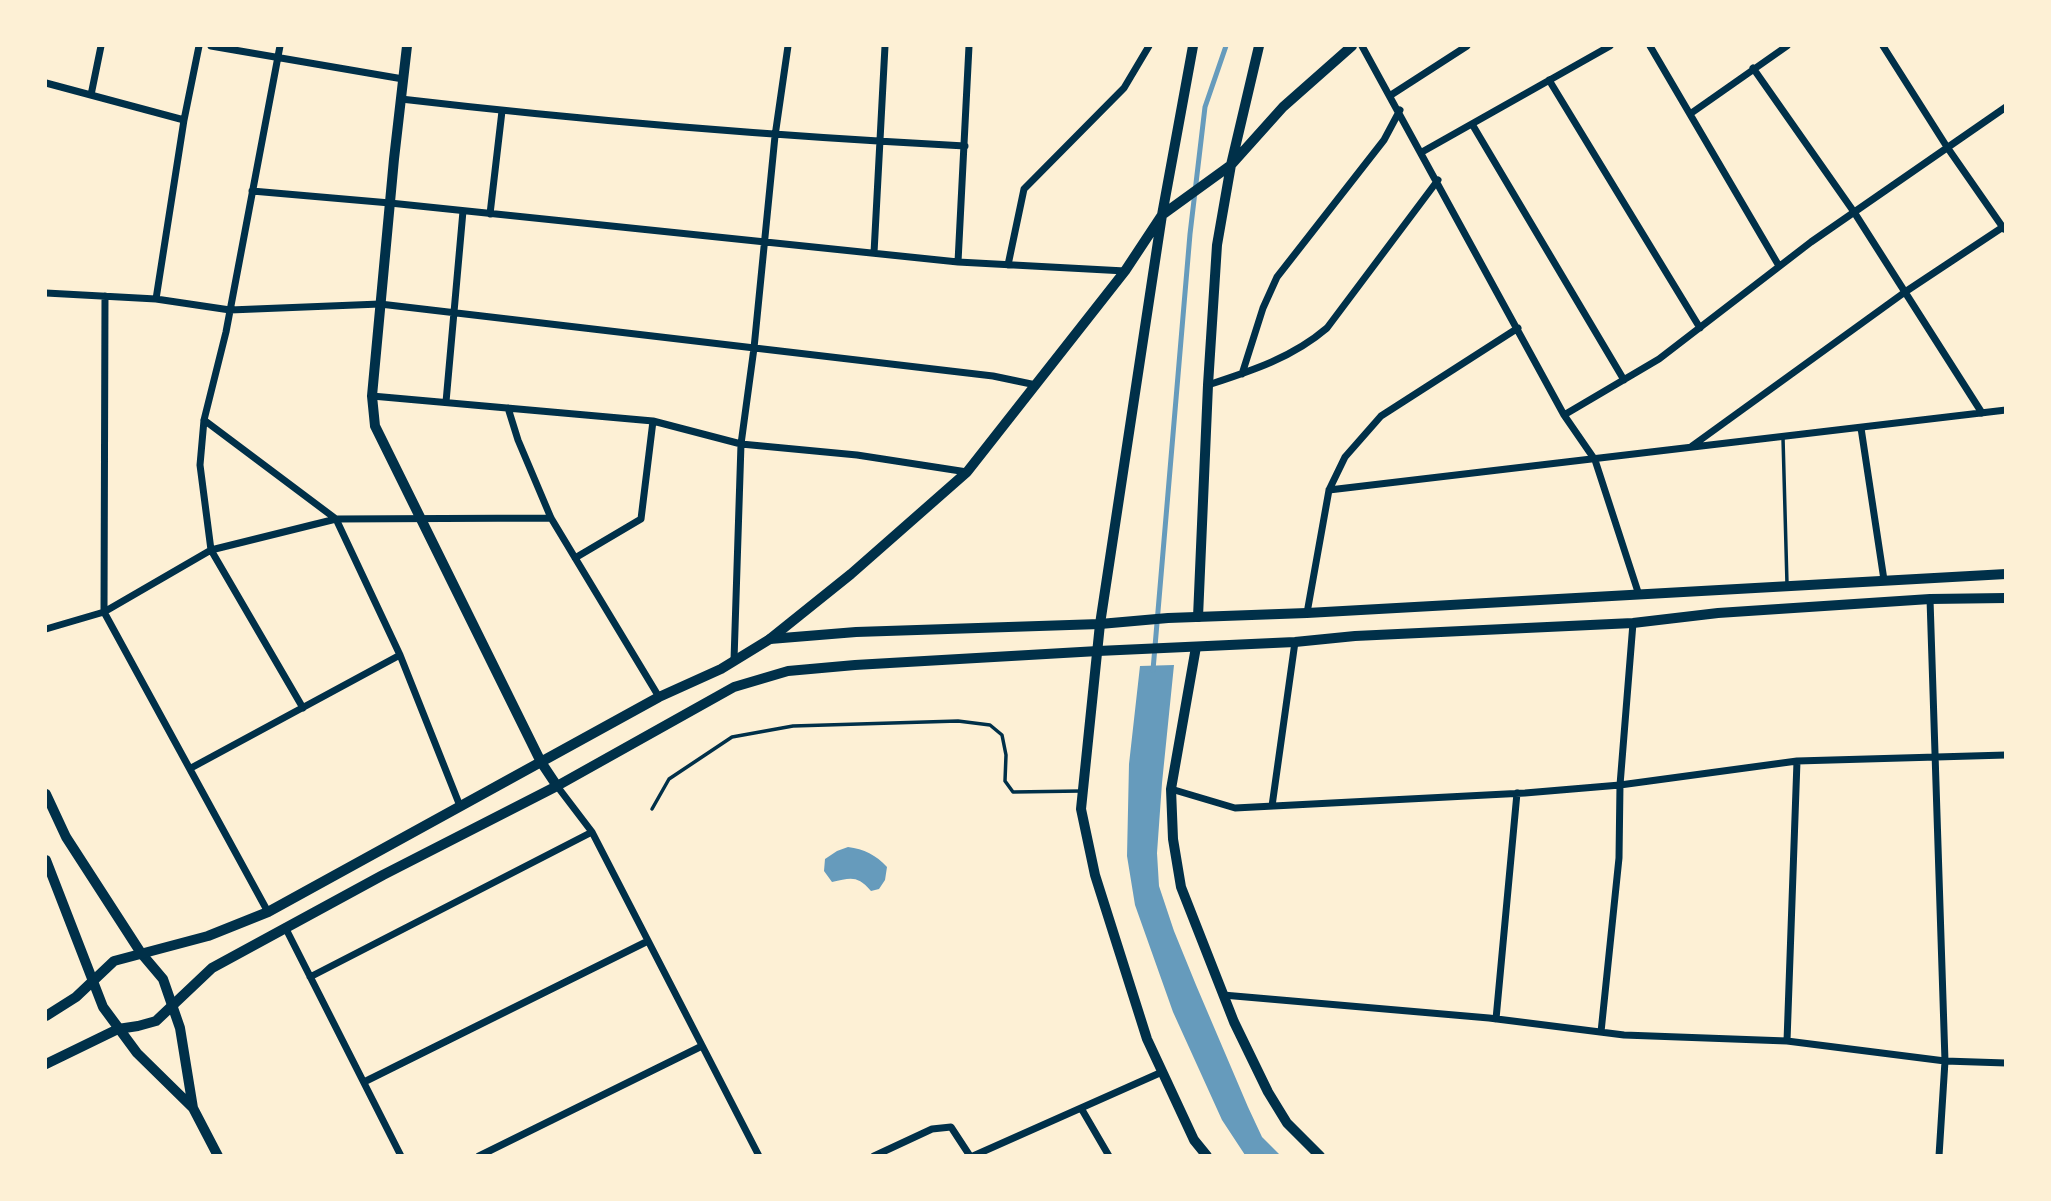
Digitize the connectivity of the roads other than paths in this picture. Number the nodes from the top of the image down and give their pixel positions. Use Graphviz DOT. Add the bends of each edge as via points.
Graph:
graph roads {
  1 [pos="102,46"];
  2 [pos="199,46"];
  3 [pos="211,46"];
  4 [pos="280,46"];
  5 [pos="407,46"];
  6 [pos="788,46"];
  7 [pos="885,46"];
  8 [pos="969,46"];
  9 [pos="1149,46"];
  10 [pos="1194,46"];
  11 [pos="1259,46"];
  12 [pos="1352,46"];
  13 [pos="1362,46"];
  14 [pos="1467,46"];
  15 [pos="1610,46"];
  16 [pos="1650,46"];
  17 [pos="1787,46"];
  18 [pos="1883,46"];
  19 [pos="277,58"];
  20 [pos="1753,68"];
  21 [pos="403,79"];
  22 [pos="1549,80"];
  23 [pos="46,83"];
  24 [pos="90,95"];
  25 [pos="1391,95"];
  26 [pos="401,99"];
  27 [pos="2006,107"];
  28 [pos="1400,110"];
  29 [pos="502,111"];
  30 [pos="1690,114"];
  31 [pos="184,120"];
  32 [pos="1472,124"];
  33 [pos="775,136"];
  34 [pos="880,141"];
  35 [pos="965,146"];
  36 [pos="1948,147"];
  37 [pos="1422,152"];
  38 [pos="1231,165"];
  39 [pos="1438,180"];
  40 [pos="252,191"];
  41 [pos="390,203"];
  42 [pos="463,211"];
  43 [pos="1854,212"];
  44 [pos="490,214"];
  45 [pos="1161,215"];
  46 [pos="2004,228"];
  47 [pos="763,243"];
  48 [pos="874,253"];
  49 [pos="958,262"];
  50 [pos="1008,265"];
  51 [pos="1779,266"];
  52 [pos="1125,271"];
  53 [pos="1905,292"];
  54 [pos="46,293"];
  55 [pos="105,296"];
  56 [pos="156,299"];
  57 [pos="380,304"];
  58 [pos="230,310"];
  59 [pos="454,313"];
  60 [pos="1518,328"];
  61 [pos="1700,328"];
  62 [pos="754,348"];
  63 [pos="1242,374"];
  64 [pos="1624,380"];
  65 [pos="1036,385"];
  66 [pos="1208,385"];
  67 [pos="372,396"];
  68 [pos="446,402"];
  69 [pos="508,408"];
  70 [pos="2006,410"];
  71 [pos="1982,413"];
  72 [pos="1564,415"];
  73 [pos="204,420"];
  74 [pos="653,421"];
  75 [pos="1861,428"];
  76 [pos="1783,437"];
  77 [pos="741,444"];
  78 [pos="1689,448"];
  79 [pos="1595,460"];
  80 [pos="967,472"];
  81 [pos="1329,490"];
  82 [pos="551,518"];
  83 [pos="336,519"];
  84 [pos="424,520"];
  85 [pos="211,550"];
  86 [pos="575,558"];
  87 [pos="2006,574"];
  88 [pos="1884,580"];
  89 [pos="1787,586"];
  90 [pos="1639,596"];
  91 [pos="2006,598"];
  92 [pos="1930,599"];
  93 [pos="104,612"];
  94 [pos="1307,614"];
  95 [pos="1198,617"];
  96 [pos="1633,623"];
  97 [pos="1100,624"];
  98 [pos="46,629"];
  99 [pos="770,639"];
  100 [pos="1295,642"];
  101 [pos="1196,647"];
  102 [pos="1098,650"];
  103 [pos="400,655"];
  104 [pos="734,660"];
  105 [pos="659,697"];
  106 [pos="303,708"];
  107 [pos="2006,755"];
  108 [pos="1936,757"];
  109 [pos="1797,761"];
  110 [pos="541,762"];
  111 [pos="191,768"];
  112 [pos="1620,785"];
  113 [pos="557,786"];
  114 [pos="1171,789"];
  115 [pos="1083,791"];
  116 [pos="1517,793"];
  117 [pos="46,794"];
  118 [pos="460,806"];
  119 [pos="1272,806"];
  120 [pos="652,809"];
  121 [pos="592,832"];
  122 [pos="46,860"];
  123 [pos="268,912"];
  124 [pos="285,927"];
  125 [pos="649,941"];
  126 [pos="141,953"];
  127 [pos="310,976"];
  128 [pos="93,979"];
  129 [pos="1223,995"];
  130 [pos="171,1005"];
  131 [pos="46,1016"];
  132 [pos="1496,1019"];
  133 [pos="118,1028"];
  134 [pos="1601,1032"];
  135 [pos="1787,1041"];
  136 [pos="702,1046"];
  137 [pos="1945,1061"];
  138 [pos="2006,1063"];
  139 [pos="46,1064"];
  140 [pos="1162,1072"];
  141 [pos="363,1082"];
  142 [pos="193,1108"];
  143 [pos="1081,1108"];
  144 [pos="218,1156"];
  145 [pos="401,1156"];
  146 [pos="479,1156"];
  147 [pos="759,1156"];
  148 [pos="874,1156"];
  149 [pos="972,1156"];
  150 [pos="1109,1156"];
  151 [pos="1207,1156"];
  152 [pos="1320,1156"];
  153 [pos="1939,1156"];
  1 -- 24 [label="street"];
  2 -- 31 [label="street"];
  3 -- 19 [label="street"];
  4 -- 19 [label="street"];
  5 -- 21 [label="street"];
  6 -- 33 [label="street"];
  7 -- 34 [label="street"];
  8 -- 35 [label="street"];
  9 -- 50 [label="street" via="1124,88 1024,189"];
  10 -- 45 [label="street"];
  11 -- 38 [label="street"];
  12 -- 38 [label="street" via="1283,107"];
  13 -- 25 [label="street"];
  14 -- 25 [label="street"];
  15 -- 22 [label="street"];
  16 -- 30 [label="street"];
  17 -- 20 [label="street"];
  18 -- 36 [label="street"];
  19 -- 21 [label="street"];
  19 -- 40 [label="street"];
  20 -- 30 [label="street"];
  20 -- 43 [label="street"];
  21 -- 26 [label="street"];
  22 -- 32 [label="street"];
  22 -- 61 [label="street"];
  23 -- 24 [label="street"];
  24 -- 31 [label="street"];
  25 -- 28 [label="street"];
  26 -- 29 [label="street"];
  26 -- 41 [label="street"];
  27 -- 36 [label="street"];
  28 -- 37 [label="street"];
  28 -- 63 [label="street" via="1384,140 1277,277"];
  29 -- 33 [label="street"];
  29 -- 44 [label="street"];
  30 -- 51 [label="street"];
  31 -- 56 [label="street"];
  32 -- 37 [label="street"];
  32 -- 64 [label="street"];
  33 -- 34 [label="street"];
  33 -- 47 [label="street"];
  34 -- 35 [label="street"];
  34 -- 48 [label="street"];
  35 -- 49 [label="street"];
  36 -- 43 [label="street"];
  36 -- 46 [label="street"];
  37 -- 39 [label="street"];
  38 -- 45 [label="street"];
  38 -- 66 [label="street" via="1217,245"];
  39 -- 60 [label="street"];
  39 -- 63 [label="street" via="1326,328 1291,354"];
  40 -- 41 [label="street"];
  40 -- 58 [label="street"];
  41 -- 42 [label="street"];
  41 -- 57 [label="street"];
  42 -- 44 [label="street"];
  42 -- 59 [label="street"];
  43 -- 51 [label="street"];
  43 -- 53 [label="street"];
  44 -- 47 [label="street"];
  45 -- 52 [label="street"];
  45 -- 97 [label="street"];
  46 -- 53 [label="street"];
  47 -- 48 [label="street"];
  47 -- 62 [label="street"];
  48 -- 49 [label="street"];
  49 -- 50 [label="street"];
  50 -- 52 [label="street"];
  51 -- 61 [label="street"];
  52 -- 65 [label="street"];
  53 -- 71 [label="street"];
  53 -- 78 [label="street"];
  54 -- 55 [label="street"];
  55 -- 56 [label="street"];
  55 -- 93 [label="street"];
  56 -- 58 [label="street"];
  57 -- 58 [label="street"];
  57 -- 59 [label="street"];
  57 -- 67 [label="street"];
  58 -- 73 [label="street"];
  59 -- 62 [label="street"];
  59 -- 68 [label="street"];
  60 -- 72 [label="street"];
  60 -- 81 [label="street" via="1381,416 1346,457"];
  61 -- 64 [label="street"];
  62 -- 65 [label="street"];
  62 -- 77 [label="street"];
  63 -- 66 [label="street"];
  64 -- 72 [label="street"];
  65 -- 80 [label="street"];
  66 -- 95 [label="street"];
  67 -- 68 [label="street"];
  67 -- 84 [label="street" via="375,426"];
  68 -- 69 [label="street"];
  69 -- 74 [label="street"];
  69 -- 82 [label="street"];
  70 -- 71 [label="street"];
  71 -- 75 [label="street"];
  72 -- 79 [label="street"];
  73 -- 83 [label="street"];
  73 -- 85 [label="street" via="200,465"];
  74 -- 77 [label="street"];
  74 -- 86 [label="street" via="641,519"];
  75 -- 76 [label="street"];
  75 -- 88 [label="street"];
  76 -- 78 [label="street"];
  76 -- 89 [label="lane"];
  77 -- 80 [label="street"];
  77 -- 104 [label="street"];
  78 -- 79 [label="street"];
  79 -- 81 [label="street"];
  79 -- 90 [label="street"];
  80 -- 99 [label="street"];
  81 -- 94 [label="street"];
  82 -- 84 [label="street"];
  82 -- 86 [label="street"];
  83 -- 84 [label="street"];
  83 -- 85 [label="street"];
  83 -- 103 [label="street"];
  84 -- 110 [label="street"];
  85 -- 93 [label="street"];
  85 -- 106 [label="street"];
  86 -- 105 [label="street"];
  87 -- 88 [label="main road"];
  88 -- 89 [label="main road"];
  89 -- 90 [label="main road"];
  90 -- 94 [label="main road"];
  91 -- 92 [label="main road"];
  92 -- 96 [label="main road"];
  92 -- 108 [label="street"];
  93 -- 98 [label="street"];
  93 -- 111 [label="street"];
  94 -- 95 [label="main road"];
  95 -- 97 [label="main road"];
  96 -- 100 [label="main road"];
  96 -- 112 [label="street"];
  97 -- 99 [label="main road"];
  97 -- 102 [label="street"];
  99 -- 104 [label="main road"];
  100 -- 101 [label="main road"];
  100 -- 119 [label="street"];
  101 -- 102 [label="main road"];
  101 -- 114 [label="street"];
  102 -- 113 [label="main road" via="788,671 734,687"];
  102 -- 115 [label="street"];
  103 -- 106 [label="street"];
  103 -- 118 [label="street"];
  104 -- 105 [label="main road"];
  105 -- 110 [label="main road"];
  106 -- 111 [label="street"];
  107 -- 108 [label="street"];
  108 -- 109 [label="street"];
  108 -- 137 [label="street"];
  109 -- 112 [label="street"];
  109 -- 135 [label="street"];
  110 -- 113 [label="street"];
  110 -- 118 [label="main road"];
  111 -- 123 [label="street"];
  112 -- 116 [label="street"];
  112 -- 134 [label="street" via="1619,858"];
  113 -- 121 [label="street"];
  113 -- 124 [label="main road"];
  114 -- 119 [label="street" via="1236,807"];
  114 -- 129 [label="street" via="1181,887"];
  115 -- 120 [label="lane" via="1013,792 1005,781 1002,735 990,725 958,721 793,726 732,737 669,779"];
  115 -- 140 [label="street" via="1081,809 1095,875 1147,1039"];
  116 -- 119 [label="street"];
  116 -- 132 [label="street"];
  117 -- 126 [label="street" via="66,837"];
  118 -- 123 [label="main road"];
  121 -- 125 [label="street"];
  121 -- 127 [label="street"];
  122 -- 128 [label="street"];
  123 -- 126 [label="main road" via="208,936"];
  124 -- 127 [label="street"];
  124 -- 130 [label="main road" via="212,968"];
  125 -- 136 [label="street"];
  125 -- 141 [label="street"];
  126 -- 128 [label="main road" via="114,961"];
  126 -- 130 [label="street" via="163,979"];
  127 -- 141 [label="street"];
  128 -- 131 [label="main road" via="76,997"];
  128 -- 133 [label="street" via="103,1007"];
  129 -- 132 [label="street"];
  129 -- 152 [label="street" via="1287,1123"];
  130 -- 133 [label="main road" via="156,1021"];
  130 -- 142 [label="street" via="180,1028"];
  132 -- 134 [label="street"];
  133 -- 139 [label="main road"];
  133 -- 142 [label="street"];
  134 -- 135 [label="street"];
  135 -- 137 [label="street"];
  136 -- 146 [label="street"];
  136 -- 147 [label="street"];
  137 -- 138 [label="street"];
  137 -- 153 [label="street"];
  140 -- 143 [label="street"];
  140 -- 151 [label="street" via="1194,1140"];
  141 -- 145 [label="street"];
  142 -- 144 [label="street"];
  143 -- 149 [label="street"];
  143 -- 150 [label="street"];
  148 -- 149 [label="street" via="932,1129 951,1127"];
}
